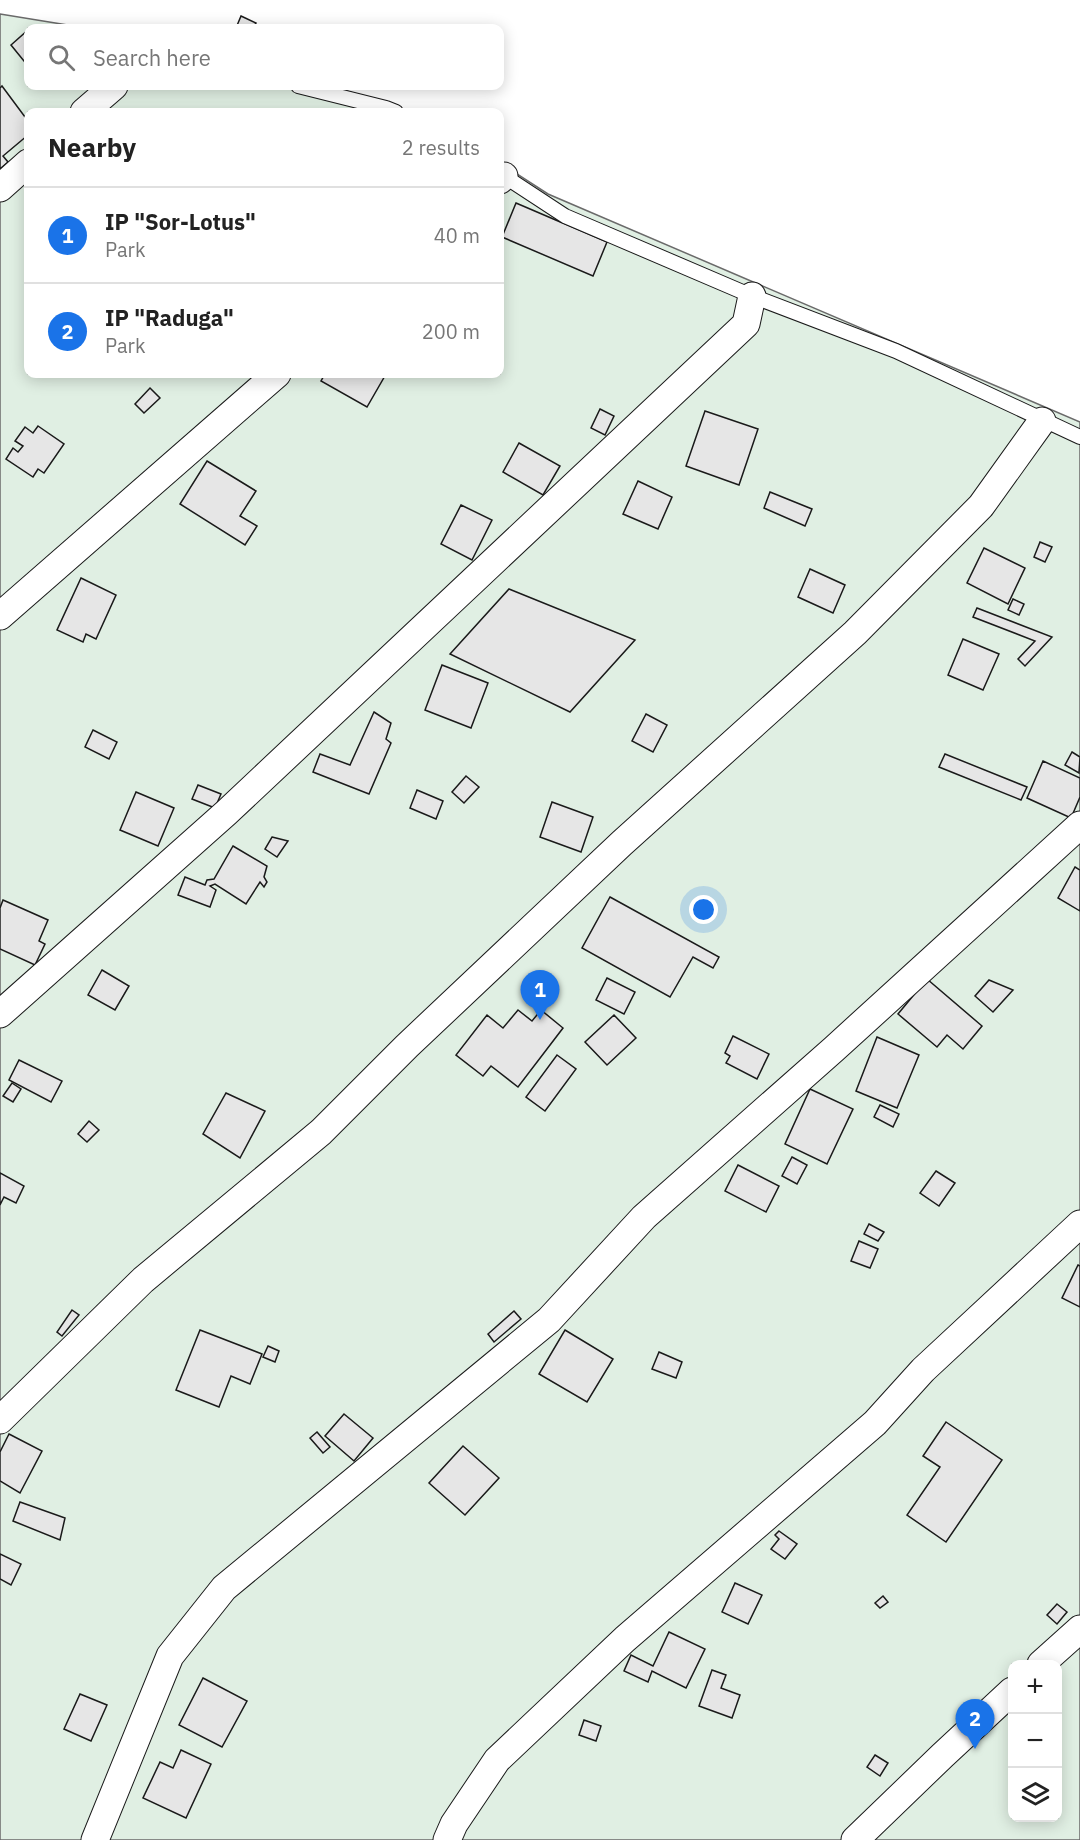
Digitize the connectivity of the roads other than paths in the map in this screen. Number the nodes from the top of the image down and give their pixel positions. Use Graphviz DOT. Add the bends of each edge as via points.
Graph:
graph roads {
  1 [pos="109,90"];
  2 [pos="314,90"];
  3 [pos="89,108"];
  4 [pos="386,108"];
  5 [pos="24,166"];
  6 [pos="504,178"];
  7 [pos="0,188"];
  8 [pos="752,296"];
  9 [pos="272,378"];
  10 [pos="1042,421"];
  11 [pos="1080,437"];
  12 [pos="0,616"];
  13 [pos="1080,825"];
  14 [pos="0,1014"];
  15 [pos="1080,1224"];
  16 [pos="0,1420"];
  17 [pos="1080,1629"];
  18 [pos="1046,1660"];
  19 [pos="1008,1695"];
  20 [pos="95,1840"];
  21 [pos="447,1840"];
  22 [pos="855,1840"];
  1 -- 3 [label="street"];
  2 -- 4 [label="lane"];
  5 -- 7 [label="street"];
  6 -- 8 [label="lane" via="565,216"];
  8 -- 10 [label="lane" via="896,351"];
  8 -- 14 [label="street" via="746,324 226,813"];
  9 -- 12 [label="street"];
  10 -- 11 [label="lane"];
  10 -- 16 [label="street" via="981,507 855,633 622,843 321,1132 143,1280"];
  13 -- 20 [label="street" via="644,1217 549,1320 224,1588 170,1656"];
  15 -- 21 [label="street" via="922,1370 875,1423 625,1638 497,1760"];
  17 -- 18 [label="street"];
  19 -- 22 [label="street"];
}
